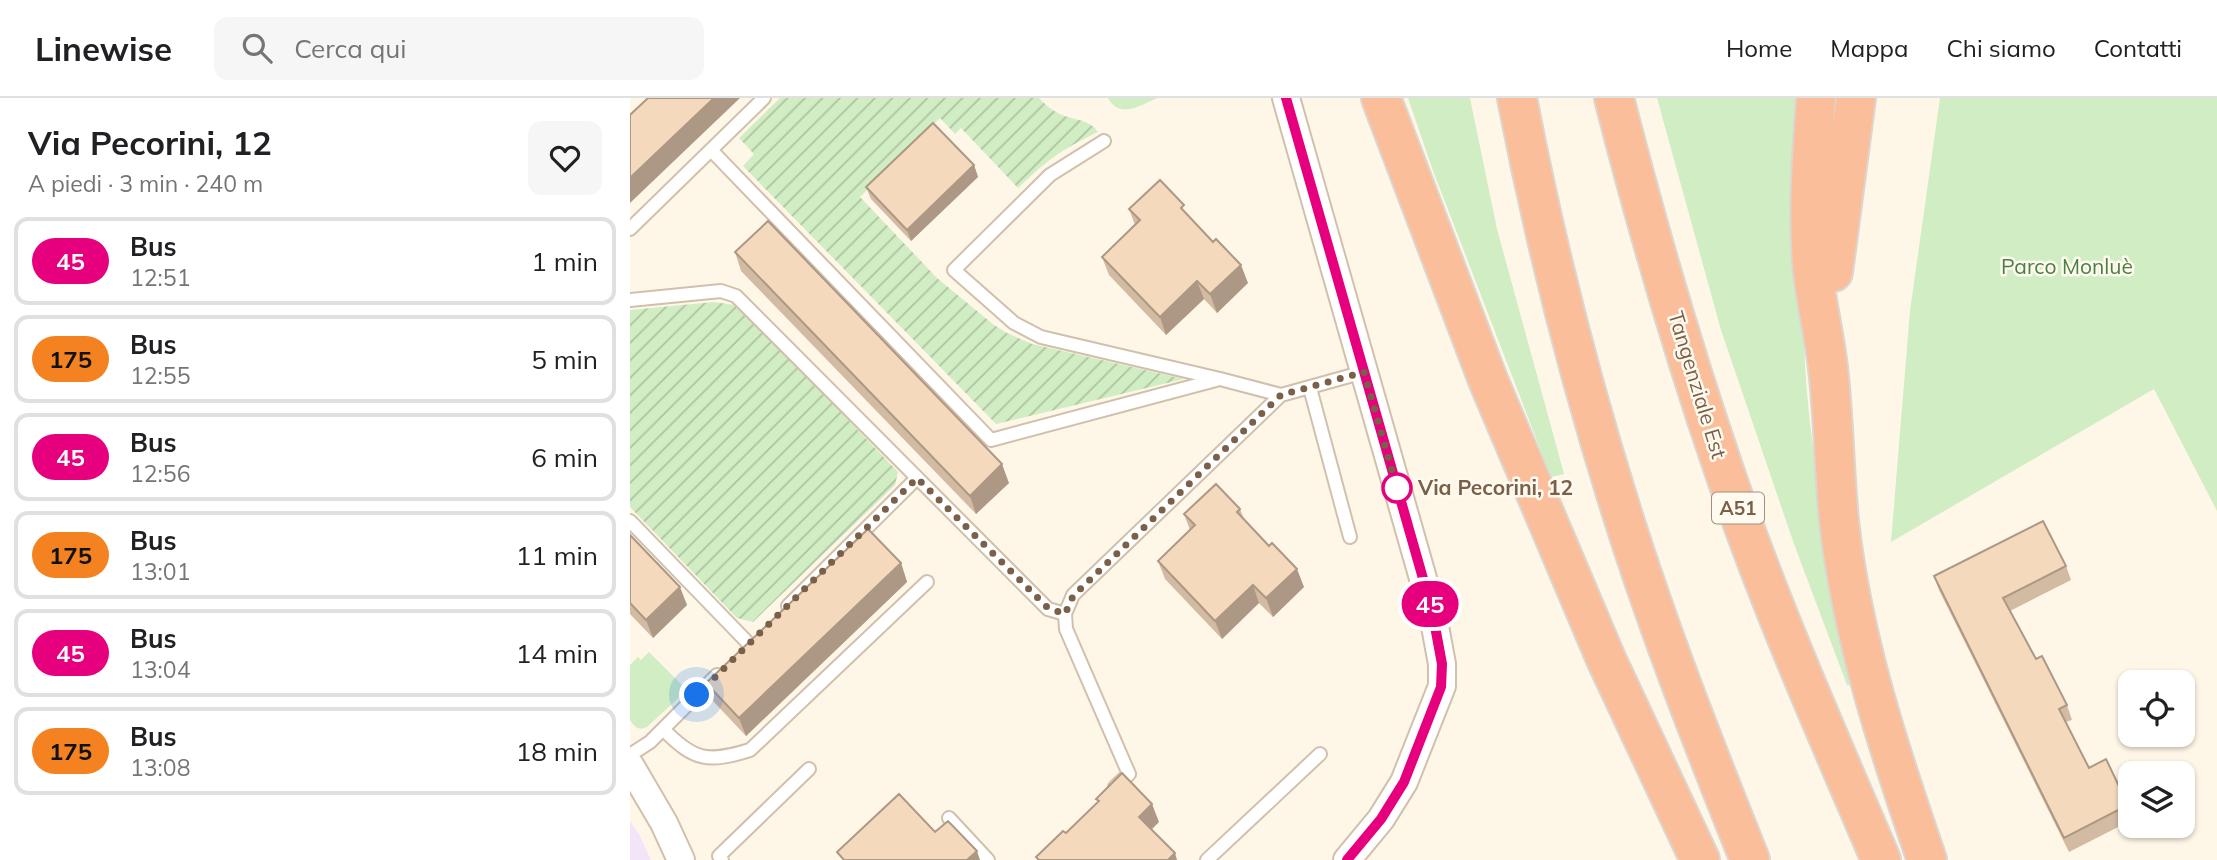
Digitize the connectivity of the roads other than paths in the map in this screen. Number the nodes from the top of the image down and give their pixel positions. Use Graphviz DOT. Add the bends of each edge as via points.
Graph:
graph roads {
  1 [pos="764,98"];
  2 [pos="1286,98"];
  3 [pos="1381,98"];
  4 [pos="1517,98"];
  5 [pos="1614,98"];
  6 [pos="1816,98"];
  7 [pos="1856,98"];
  8 [pos="1104,141"];
  9 [pos="711,150"];
  10 [pos="630,229"];
  11 [pos="630,300"];
  12 [pos="1828,368"];
  13 [pos="1364,372"];
  14 [pos="1220,379"];
  15 [pos="1310,388"];
  16 [pos="1281,395"];
  17 [pos="917,478"];
  18 [pos="630,521"];
  19 [pos="1350,537"];
  20 [pos="927,582"];
  21 [pos="1065,614"];
  22 [pos="778,615"];
  23 [pos="758,635"];
  24 [pos="723,670"];
  25 [pos="663,729"];
  26 [pos="1320,754"];
  27 [pos="630,755"];
  28 [pos="809,769"];
  29 [pos="634,778"];
  30 [pos="1109,793"];
  31 [pos="949,818"];
  32 [pos="719,859"];
  33 [pos="681,860"];
  34 [pos="988,860"];
  35 [pos="1207,860"];
  36 [pos="1347,860"];
  37 [pos="1700,860"];
  38 [pos="1750,860"];
  39 [pos="1881,860"];
  40 [pos="1927,860"];
  1 -- 9 [label="lane"];
  2 -- 13 [label="street"];
  3 -- 37 [label="highway" via="1488,380 1606,659"];
  4 -- 38 [label="highway" via="1572,339 1622,513 1688,704"];
  5 -- 39 [label="highway, Tangenziale Est / A51" via="1724,471 1795,659"];
  6 -- 12 [label="highway" via="1812,262"];
  7 -- 12 [label="highway" via="1835,253"];
  8 -- 14 [label="lane" via="1050,175 954,270 1014,323 1041,337"];
  9 -- 10 [label="lane"];
  9 -- 14 [label="lane" via="991,440"];
  11 -- 17 [label="lane" via="721,291 736,296"];
  12 -- 40 [label="highway" via="1839,522 1851,592 1891,756"];
  13 -- 15 [label="lane"];
  13 -- 36 [label="street" via="1432,610 1442,664 1441,687 1404,782"];
  14 -- 16 [label="lane"];
  15 -- 16 [label="lane"];
  15 -- 19 [label="lane"];
  16 -- 21 [label="lane" via="1073,596"];
  17 -- 21 [label="lane" via="1048,608"];
  17 -- 22 [label="lane"];
  18 -- 23 [label="lane" via="744,649"];
  20 -- 25 [label="lane" via="750,750 702,759"];
  21 -- 30 [label="lane" via="1066,629 1129,774"];
  24 -- 25 [label="lane"];
  25 -- 27 [label="lane"];
  26 -- 35 [label="lane"];
  28 -- 32 [label="lane"];
  29 -- 33 [label="street" via="664,822"];
  31 -- 34 [label="lane"];
}
